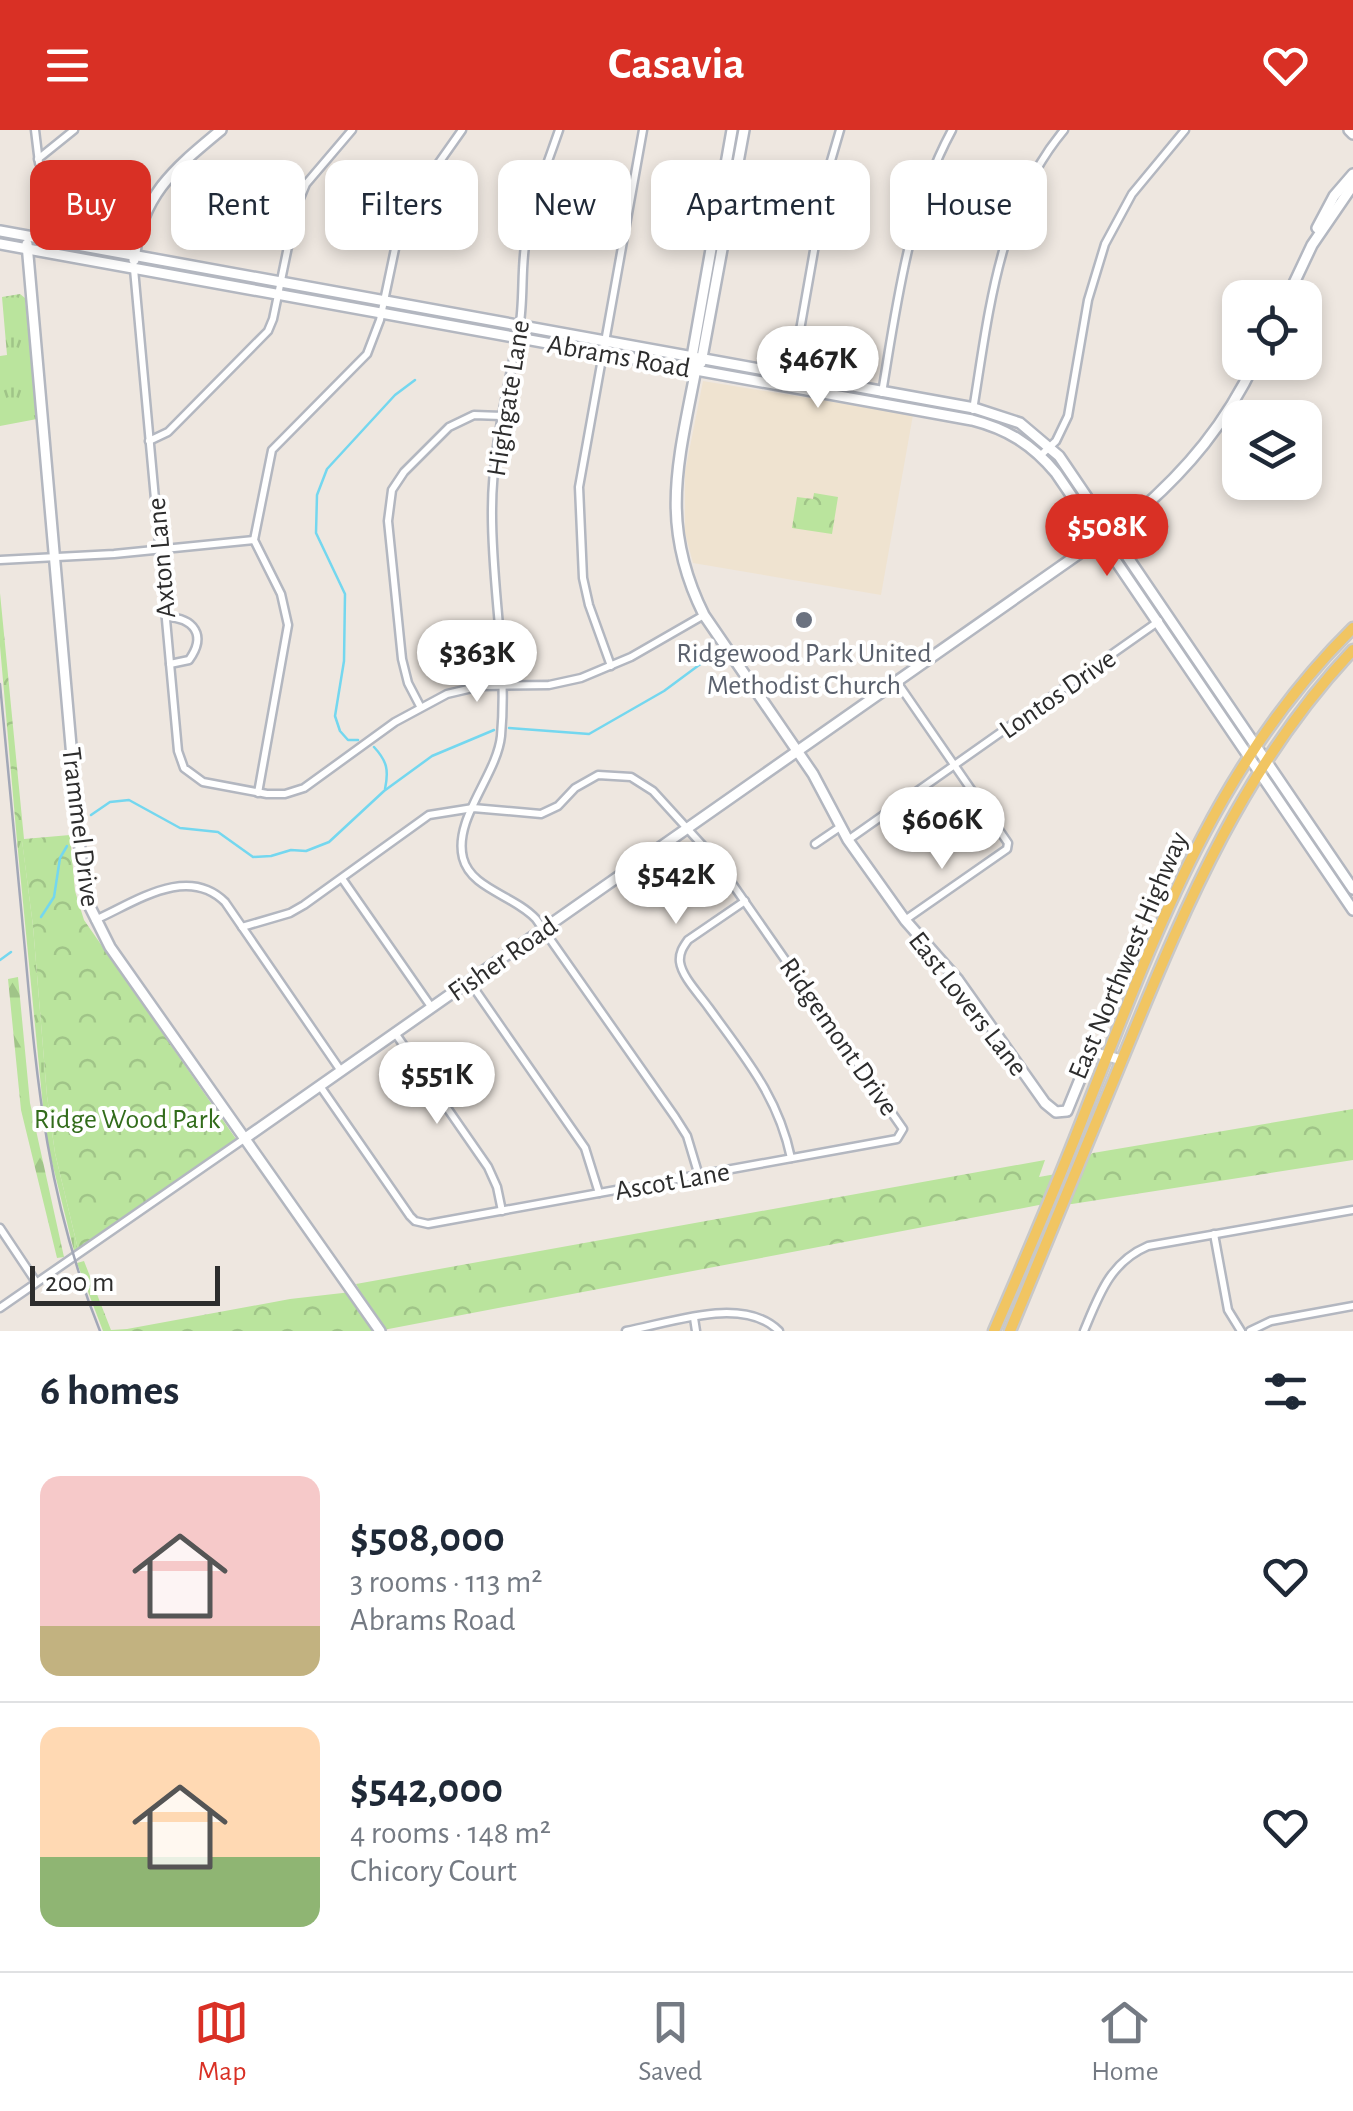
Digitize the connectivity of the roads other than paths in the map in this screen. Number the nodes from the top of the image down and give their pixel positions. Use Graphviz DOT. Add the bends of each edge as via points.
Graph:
graph roads {
  1 [pos="35,130"];
  2 [pos="74,130"];
  3 [pos="221,130"];
  4 [pos="352,130"];
  5 [pos="462,130"];
  6 [pos="560,130"];
  7 [pos="643,130"];
  8 [pos="732,130"];
  9 [pos="744,130"];
  10 [pos="840,130"];
  11 [pos="952,130"];
  12 [pos="1064,130"];
  13 [pos="1185,130"];
  14 [pos="38,158"];
  15 [pos="727,160"];
  16 [pos="739,160"];
  17 [pos="1353,174"];
  18 [pos="1353,185"];
  19 [pos="151,199"];
  20 [pos="0,231"];
  21 [pos="28,236"];
  22 [pos="0,244"];
  23 [pos="1312,246"];
  24 [pos="26,248"];
  25 [pos="135,250"];
  26 [pos="711,250"];
  27 [pos="723,250"];
  28 [pos="134,255"];
  29 [pos="134,268"];
  30 [pos="1296,280"];
  31 [pos="280,282"];
  32 [pos="278,294"];
  33 [pos="384,300"];
  34 [pos="382,312"];
  35 [pos="520,325"];
  36 [pos="518,337"];
  37 [pos="605,341"];
  38 [pos="601,352"];
  39 [pos="692,356"];
  40 [pos="704,359"];
  41 [pos="696,369"];
  42 [pos="792,375"];
  43 [pos="1246,380"];
  44 [pos="790,386"];
  45 [pos="882,391"];
  46 [pos="880,403"];
  47 [pos="974,408"];
  48 [pos="502,416"];
  49 [pos="972,420"];
  50 [pos="1015,421"];
  51 [pos="1009,432"];
  52 [pos="149,441"];
  53 [pos="1050,446"];
  54 [pos="1041,455"];
  55 [pos="1107,536"];
  56 [pos="254,540"];
  57 [pos="159,550"];
  58 [pos="54,556"];
  59 [pos="0,560"];
  60 [pos="1168,615"];
  61 [pos="704,616"];
  62 [pos="166,617"];
  63 [pos="1158,621"];
  64 [pos="1353,628"];
  65 [pos="1353,650"];
  66 [pos="170,664"];
  67 [pos="612,666"];
  68 [pos="896,682"];
  69 [pos="501,685"];
  70 [pos="420,706"];
  71 [pos="1256,743"];
  72 [pos="798,751"];
  73 [pos="1248,754"];
  74 [pos="1265,760"];
  75 [pos="955,765"];
  76 [pos="1258,772"];
  77 [pos="258,793"];
  78 [pos="473,808"];
  79 [pos="840,827"];
  80 [pos="688,828"];
  81 [pos="848,840"];
  82 [pos="815,844"];
  83 [pos="1330,866"];
  84 [pos="343,880"];
  85 [pos="1353,889"];
  86 [pos="746,901"];
  87 [pos="1353,910"];
  88 [pos="94,920"];
  89 [pos="905,920"];
  90 [pos="242,926"];
  91 [pos="543,929"];
  92 [pos="1154,942"];
  93 [pos="1168,948"];
  94 [pos="468,981"];
  95 [pos="432,1008"];
  96 [pos="395,1034"];
  97 [pos="1108,1055"];
  98 [pos="1122,1060"];
  99 [pos="342,1071"];
  100 [pos="320,1086"];
  101 [pos="903,1128"];
  102 [pos="244,1139"];
  103 [pos="1080,1143"];
  104 [pos="791,1158"];
  105 [pos="698,1176"];
  106 [pos="599,1193"];
  107 [pos="1353,1210"];
  108 [pos="502,1212"];
  109 [pos="1050,1214"];
  110 [pos="0,1228"];
  111 [pos="1214,1234"];
  112 [pos="36,1282"];
  113 [pos="1353,1306"];
  114 [pos="0,1308"];
  115 [pos="694,1318"];
  116 [pos="379,1330"];
  117 [pos="1086,1330"];
  118 [pos="626,1331"];
  119 [pos="696,1331"];
  120 [pos="779,1331"];
  121 [pos="994,1331"];
  122 [pos="1010,1331"];
  123 [pos="1241,1331"];
  124 [pos="1250,1331"];
  1 -- 14 [label="street"];
  2 -- 14 [label="street"];
  3 -- 19 [label="street"];
  4 -- 31 [label="street" via="306,184"];
  5 -- 33 [label="street" via="407,208"];
  6 -- 35 [label="street, Highgate Lane" via="532,209"];
  7 -- 37 [label="street"];
  8 -- 15 [label="street, East Lovers Lane"];
  9 -- 16 [label="street, East Lovers Lane"];
  10 -- 42 [label="street"];
  11 -- 45 [label="street" via="913,228"];
  12 -- 47 [label="street" via="1030,180 1006,237"];
  13 -- 53 [label="street" via="1132,194 1105,244 1068,416"];
  17 -- 23 [label="street" via="1324,213"];
  18 -- 23 [label="street"];
  20 -- 21 [label="street, Abrams Road"];
  21 -- 24 [label="street, Trammel Drive"];
  21 -- 28 [label="street, Abrams Road"];
  22 -- 24 [label="street, Abrams Road"];
  23 -- 30 [label="street"];
  24 -- 29 [label="street, Abrams Road"];
  24 -- 58 [label="street, Trammel Drive"];
  25 -- 28 [label="street"];
  26 -- 39 [label="street, East Lovers Lane"];
  27 -- 40 [label="street, East Lovers Lane"];
  28 -- 29 [label="street"];
  28 -- 31 [label="street, Abrams Road"];
  29 -- 32 [label="street, Abrams Road"];
  29 -- 52 [label="street, Axton Lane"];
  31 -- 32 [label="street"];
  31 -- 33 [label="street, Abrams Road"];
  32 -- 34 [label="street, Abrams Road"];
  32 -- 52 [label="street" via="260,340 168,432"];
  33 -- 34 [label="street"];
  33 -- 35 [label="street, Abrams Road"];
  34 -- 36 [label="street, Abrams Road"];
  34 -- 56 [label="street" via="367,354 272,450"];
  35 -- 36 [label="street, Highgate Lane"];
  35 -- 37 [label="street, Abrams Road"];
  36 -- 38 [label="street, Abrams Road"];
  36 -- 48 [label="street, Highgate Lane"];
  37 -- 38 [label="street"];
  37 -- 39 [label="street, Abrams Road"];
  38 -- 41 [label="street, Abrams Road"];
  38 -- 67 [label="street" via="578,510 586,591"];
  39 -- 40 [label="street, Abrams Road"];
  39 -- 41 [label="street, East Lovers Lane"];
  40 -- 41 [label="street, East Lovers Lane"];
  40 -- 42 [label="street, Abrams Road"];
  41 -- 44 [label="street, Abrams Road"];
  41 -- 61 [label="street, East Lovers Lane" via="675,519 684,568"];
  42 -- 44 [label="street"];
  42 -- 45 [label="street, Abrams Road"];
  43 -- 55 [label="street, Fisher Road" via="1187,468"];
  44 -- 46 [label="street, Abrams Road"];
  45 -- 46 [label="street"];
  45 -- 47 [label="street, Abrams Road"];
  46 -- 49 [label="street, Abrams Road"];
  47 -- 49 [label="street"];
  47 -- 50 [label="street, Abrams Road"];
  48 -- 69 [label="street, Highgate Lane" via="492,504"];
  48 -- 70 [label="street" via="474,415 449,426 392,490 388,521 402,658"];
  49 -- 51 [label="street, Abrams Road"];
  50 -- 51 [label="street"];
  50 -- 53 [label="street, Abrams Road"];
  51 -- 54 [label="street, Abrams Road"];
  52 -- 57 [label="street, Axton Lane"];
  53 -- 54 [label="street"];
  53 -- 55 [label="street, Abrams Road"];
  54 -- 55 [label="street, Abrams Road"];
  55 -- 60 [label="street, Abrams Road"];
  55 -- 63 [label="street, Abrams Road"];
  55 -- 68 [label="street, Fisher Road"];
  56 -- 57 [label="street"];
  56 -- 77 [label="street" via="281,594 288,625"];
  57 -- 58 [label="street"];
  57 -- 62 [label="street, Axton Lane"];
  58 -- 59 [label="street"];
  58 -- 88 [label="street, Trammel Drive" via="83,874"];
  60 -- 63 [label="street, Lontos Drive"];
  60 -- 71 [label="street, Abrams Road"];
  61 -- 67 [label="street"];
  61 -- 72 [label="street, East Lovers Lane"];
  62 -- 66 [label="street, Axton Lane"];
  62 -- 66 [label="street" via="181,618 198,636 189,660"];
  63 -- 73 [label="street, Abrams Road"];
  63 -- 75 [label="street, Lontos Drive"];
  64 -- 71 [label="main road, East Northwest Highway"];
  65 -- 74 [label="main road, East Northwest Highway"];
  66 -- 77 [label="street, Axton Lane" via="184,768 203,782"];
  67 -- 69 [label="street" via="566,682"];
  68 -- 72 [label="street, Fisher Road"];
  68 -- 75 [label="street"];
  69 -- 70 [label="street" via="464,688"];
  69 -- 78 [label="street, Highgate Lane" via="500,744"];
  70 -- 77 [label="street" via="304,788"];
  71 -- 73 [label="main road, East Northwest Highway"];
  71 -- 74 [label="street, Abrams Road"];
  72 -- 79 [label="street, East Lovers Lane"];
  72 -- 80 [label="street, Fisher Road"];
  73 -- 76 [label="street, Abrams Road"];
  73 -- 92 [label="main road, East Northwest Highway"];
  74 -- 76 [label="main road, East Northwest Highway"];
  74 -- 83 [label="street, Abrams Road"];
  75 -- 81 [label="street, Lontos Drive"];
  75 -- 89 [label="street" via="1007,849"];
  76 -- 83 [label="street, Abrams Road"];
  76 -- 93 [label="main road, East Northwest Highway"];
  78 -- 80 [label="street, Ridgemont Drive" via="540,814 598,775 622,774 653,791"];
  78 -- 84 [label="street, Ridgemont Drive" via="430,815"];
  78 -- 91 [label="street, Highgate Lane" via="462,838 467,869 521,904"];
  79 -- 81 [label="street, East Lovers Lane"];
  79 -- 82 [label="street"];
  80 -- 86 [label="street, Ridgemont Drive"];
  80 -- 91 [label="street, Fisher Road"];
  81 -- 89 [label="street, East Lovers Lane"];
  83 -- 85 [label="street, Abrams Road"];
  83 -- 87 [label="street, Abrams Road"];
  84 -- 90 [label="street, Ridgemont Drive" via="290,913"];
  84 -- 95 [label="street"];
  86 -- 101 [label="street, Ridgemont Drive"];
  86 -- 104 [label="street" via="688,940 682,968 768,1090"];
  88 -- 90 [label="street" via="190,884 218,895"];
  88 -- 102 [label="street, Trammel Drive"];
  89 -- 97 [label="street, East Lovers Lane" via="958,980 1051,1108 1067,1110 1090,1056"];
  90 -- 99 [label="street"];
  91 -- 94 [label="street, Fisher Road"];
  91 -- 105 [label="street, Highgate Lane" via="676,1117"];
  92 -- 93 [label="main road"];
  92 -- 97 [label="main road, East Northwest Highway"];
  93 -- 98 [label="main road, East Northwest Highway"];
  94 -- 95 [label="street, Fisher Road"];
  94 -- 106 [label="street" via="586,1148"];
  95 -- 96 [label="street, Fisher Road"];
  96 -- 99 [label="street, Fisher Road"];
  96 -- 108 [label="street" via="488,1167"];
  97 -- 98 [label="street"];
  97 -- 103 [label="main road, East Northwest Highway"];
  98 -- 103 [label="main road, East Northwest Highway"];
  99 -- 100 [label="street, Fisher Road"];
  100 -- 102 [label="street, Fisher Road"];
  100 -- 108 [label="street, Ascot Lane" via="420,1224"];
  101 -- 104 [label="street, Ascot Lane" via="896,1139"];
  102 -- 112 [label="street, Fisher Road"];
  102 -- 116 [label="street, Trammel Drive"];
  103 -- 109 [label="main road, East Northwest Highway"];
  104 -- 105 [label="street, Ascot Lane"];
  105 -- 106 [label="street, Ascot Lane"];
  106 -- 108 [label="street, Ascot Lane"];
  107 -- 111 [label="street"];
  109 -- 121 [label="main road, East Northwest Highway"];
  109 -- 122 [label="main road, East Northwest Highway"];
  110 -- 112 [label="street"];
  111 -- 117 [label="street" via="1148,1246 1126,1258 1105,1282"];
  111 -- 123 [label="street" via="1228,1310"];
  112 -- 114 [label="street, Fisher Road"];
  113 -- 124 [label="street"];
  115 -- 118 [label="street"];
  115 -- 119 [label="street"];
  115 -- 120 [label="street" via="748,1313"];
}
